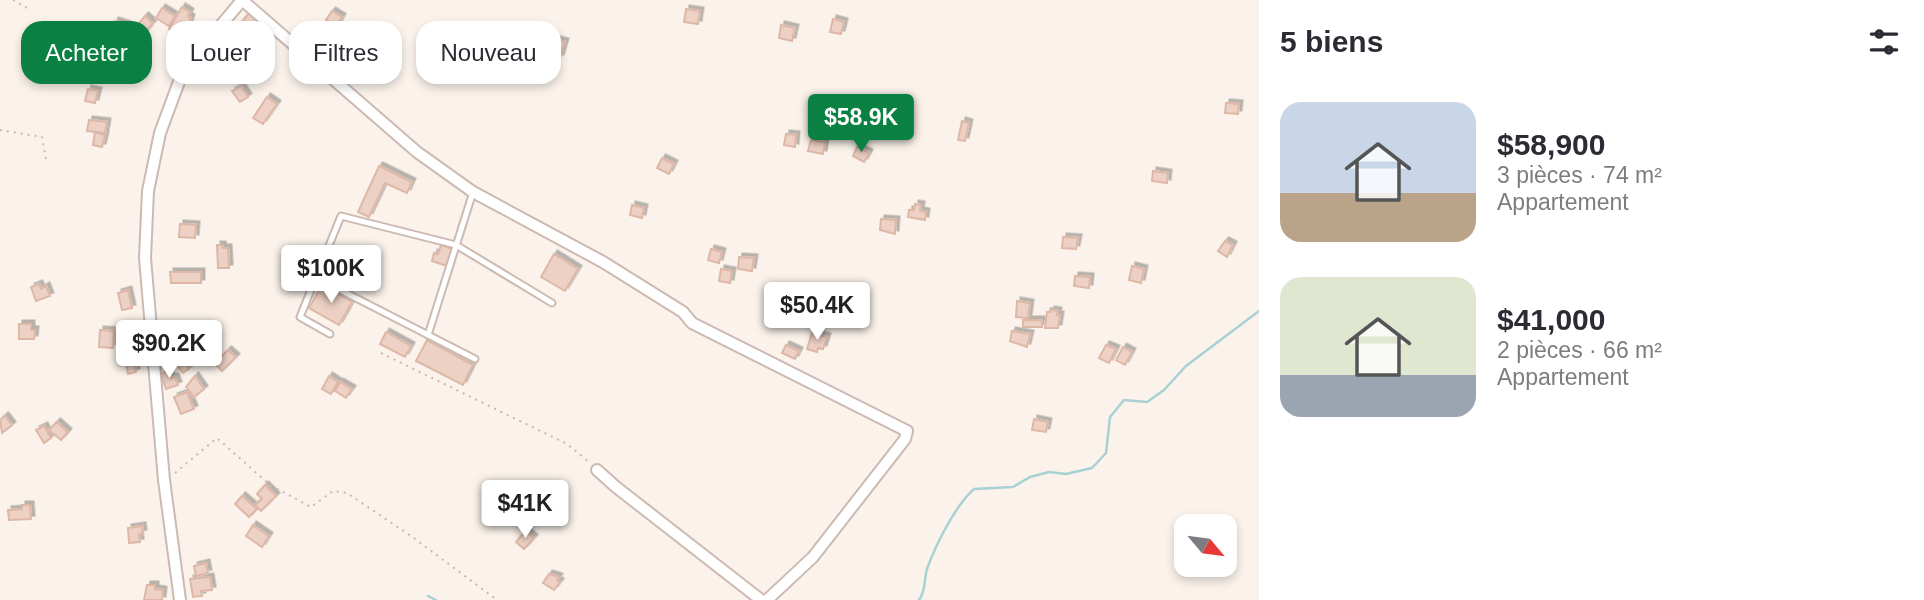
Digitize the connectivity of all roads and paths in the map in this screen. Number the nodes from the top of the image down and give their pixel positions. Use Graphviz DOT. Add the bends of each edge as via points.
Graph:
graph roads {
  1 [pos="13,0"];
  2 [pos="242,0"];
  3 [pos="29,9"];
  4 [pos="0,130"];
  5 [pos="47,160"];
  6 [pos="473,192"];
  7 [pos="456,245"];
  8 [pos="315,276"];
  9 [pos="552,303"];
  10 [pos="330,334"];
  11 [pos="428,335"];
  12 [pos="382,353"];
  13 [pos="475,359"];
  14 [pos="597,470"];
  15 [pos="164,480"];
  16 [pos="180,600"];
  17 [pos="497,600"];
  18 [pos="761,600"];
  19 [pos="767,600"];
  1 -- 3 [label="path"];
  2 -- 6 [label="street" via="417,152"];
  2 -- 15 [label="street" via="183,71 160,133 148,191 145,258"];
  4 -- 5 [label="path" via="42,137"];
  6 -- 7 [label="lane"];
  6 -- 19 [label="street" via="603,262 683,312 692,323 907,431 813,557"];
  7 -- 8 [label="lane" via="341,216"];
  7 -- 9 [label="lane"];
  7 -- 11 [label="lane"];
  8 -- 10 [label="lane" via="300,317"];
  8 -- 11 [label="lane"];
  11 -- 13 [label="lane"];
  12 -- 14 [label="path" via="567,444"];
  14 -- 18 [label="street"];
  15 -- 16 [label="street"];
  15 -- 17 [label="path" via="217,438 270,485 311,507 333,491 347,493"];
}
